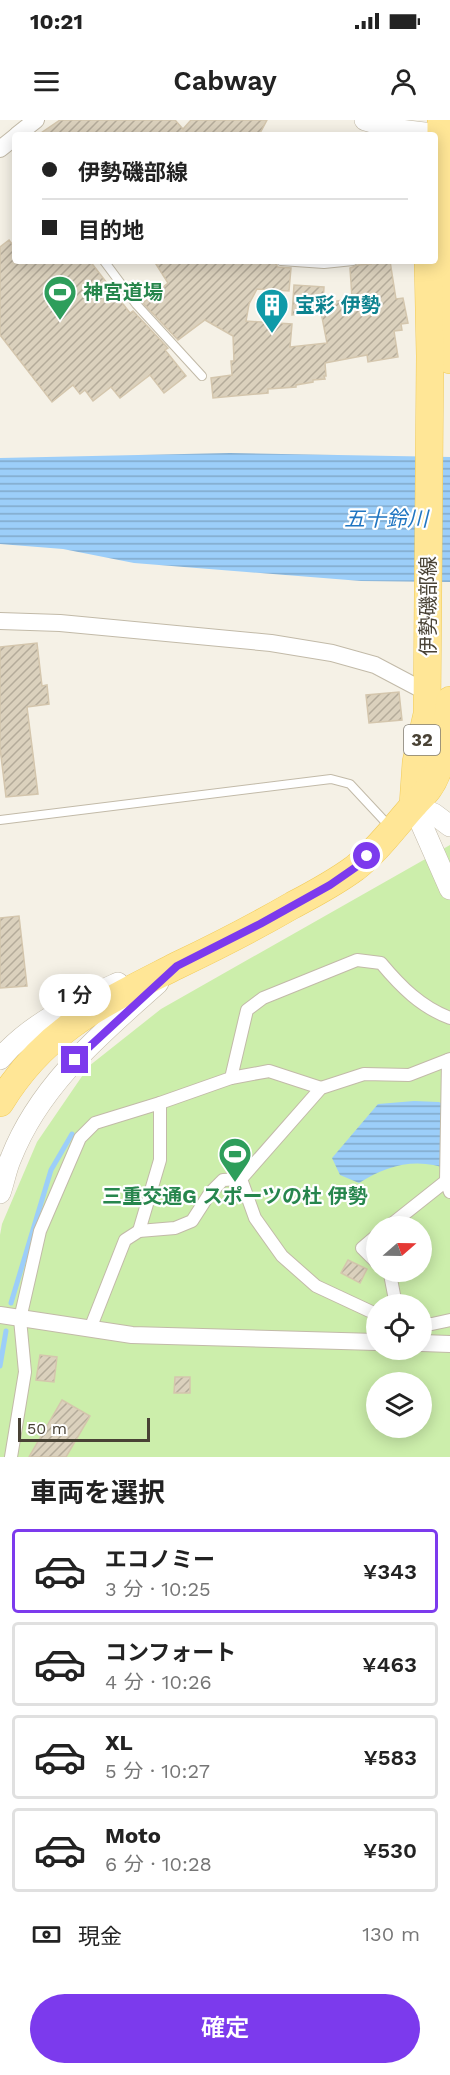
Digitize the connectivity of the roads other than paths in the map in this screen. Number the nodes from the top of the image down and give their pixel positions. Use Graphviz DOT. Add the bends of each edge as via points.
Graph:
graph roads {
  1 [pos="36,120"];
  2 [pos="365,120"];
  3 [pos="21,132"];
  4 [pos="404,132"];
  5 [pos="12,139"];
  6 [pos="440,142"];
  7 [pos="0,149"];
  8 [pos="106,264"];
  9 [pos="428,264"];
  10 [pos="440,364"];
  11 [pos="202,376"];
  12 [pos="0,621"];
  13 [pos="435,689"];
  14 [pos="413,805"];
  15 [pos="0,820"];
  16 [pos="450,826"];
  17 [pos="393,831"];
  18 [pos="450,889"];
  19 [pos="177,966"];
  20 [pos="450,1018"];
  21 [pos="0,1059"];
  22 [pos="449,1060"];
  23 [pos="231,1078"];
  24 [pos="321,1088"];
  25 [pos="0,1103"];
  26 [pos="160,1103"];
  27 [pos="241,1179"];
  28 [pos="448,1186"];
  29 [pos="0,1194"];
  30 [pos="404,1216"];
  31 [pos="139,1231"];
  32 [pos="366,1309"];
  33 [pos="0,1315"];
  34 [pos="20,1319"];
  35 [pos="450,1320"];
  36 [pos="432,1324"];
  37 [pos="90,1329"];
  38 [pos="366,1342"];
  39 [pos="432,1343"];
  40 [pos="450,1344"];
  41 [pos="11,1457"];
  1 -- 3 [label="street"];
  2 -- 4 [label="street"];
  5 -- 7 [label="street"];
  6 -- 10 [label="main road, 伊勢磯部線 / 32" via="450,178"];
  8 -- 11 [label="lane" via="136,304"];
  9 -- 10 [label="main road, 伊勢磯部線 / 32"];
  10 -- 13 [label="main road, 伊勢磯部線 / 32"];
  12 -- 13 [label="street" via="272,643 375,665"];
  13 -- 14 [label="main road, 伊勢磯部線 / 32" via="416,762"];
  14 -- 16 [label="street"];
  14 -- 17 [label="main road"];
  14 -- 18 [label="street"];
  15 -- 17 [label="lane" via="331,779 350,784"];
  17 -- 19 [label="main road" via="356,867 330,885"];
  19 -- 21 [label="street" via="126,980 56,1014"];
  19 -- 25 [label="main road" via="109,1000 58,1034 16,1077"];
  19 -- 29 [label="street" via="75,1060 49,1090 11,1158"];
  20 -- 23 [label="street" via="404,990 381,963 357,960 263,998 247,1010"];
  22 -- 24 [label="street" via="409,1075 364,1074"];
  22 -- 28 [label="street"];
  23 -- 24 [label="street" via="269,1071"];
  23 -- 26 [label="street"];
  24 -- 27 [label="street"];
  26 -- 31 [label="street" via="160,1160"];
  26 -- 34 [label="street" via="95,1123 80,1138 40,1232"];
  27 -- 31 [label="street" via="223,1180 192,1221 175,1228"];
  27 -- 32 [label="street" via="255,1218 282,1256 316,1286"];
  28 -- 30 [label="street"];
  31 -- 37 [label="street" via="125,1240"];
  33 -- 34 [label="street"];
  34 -- 37 [label="street"];
  34 -- 41 [label="street" via="25,1372"];
  35 -- 36 [label="street"];
  37 -- 38 [label="street" via="132,1335"];
  39 -- 40 [label="street"];
}
